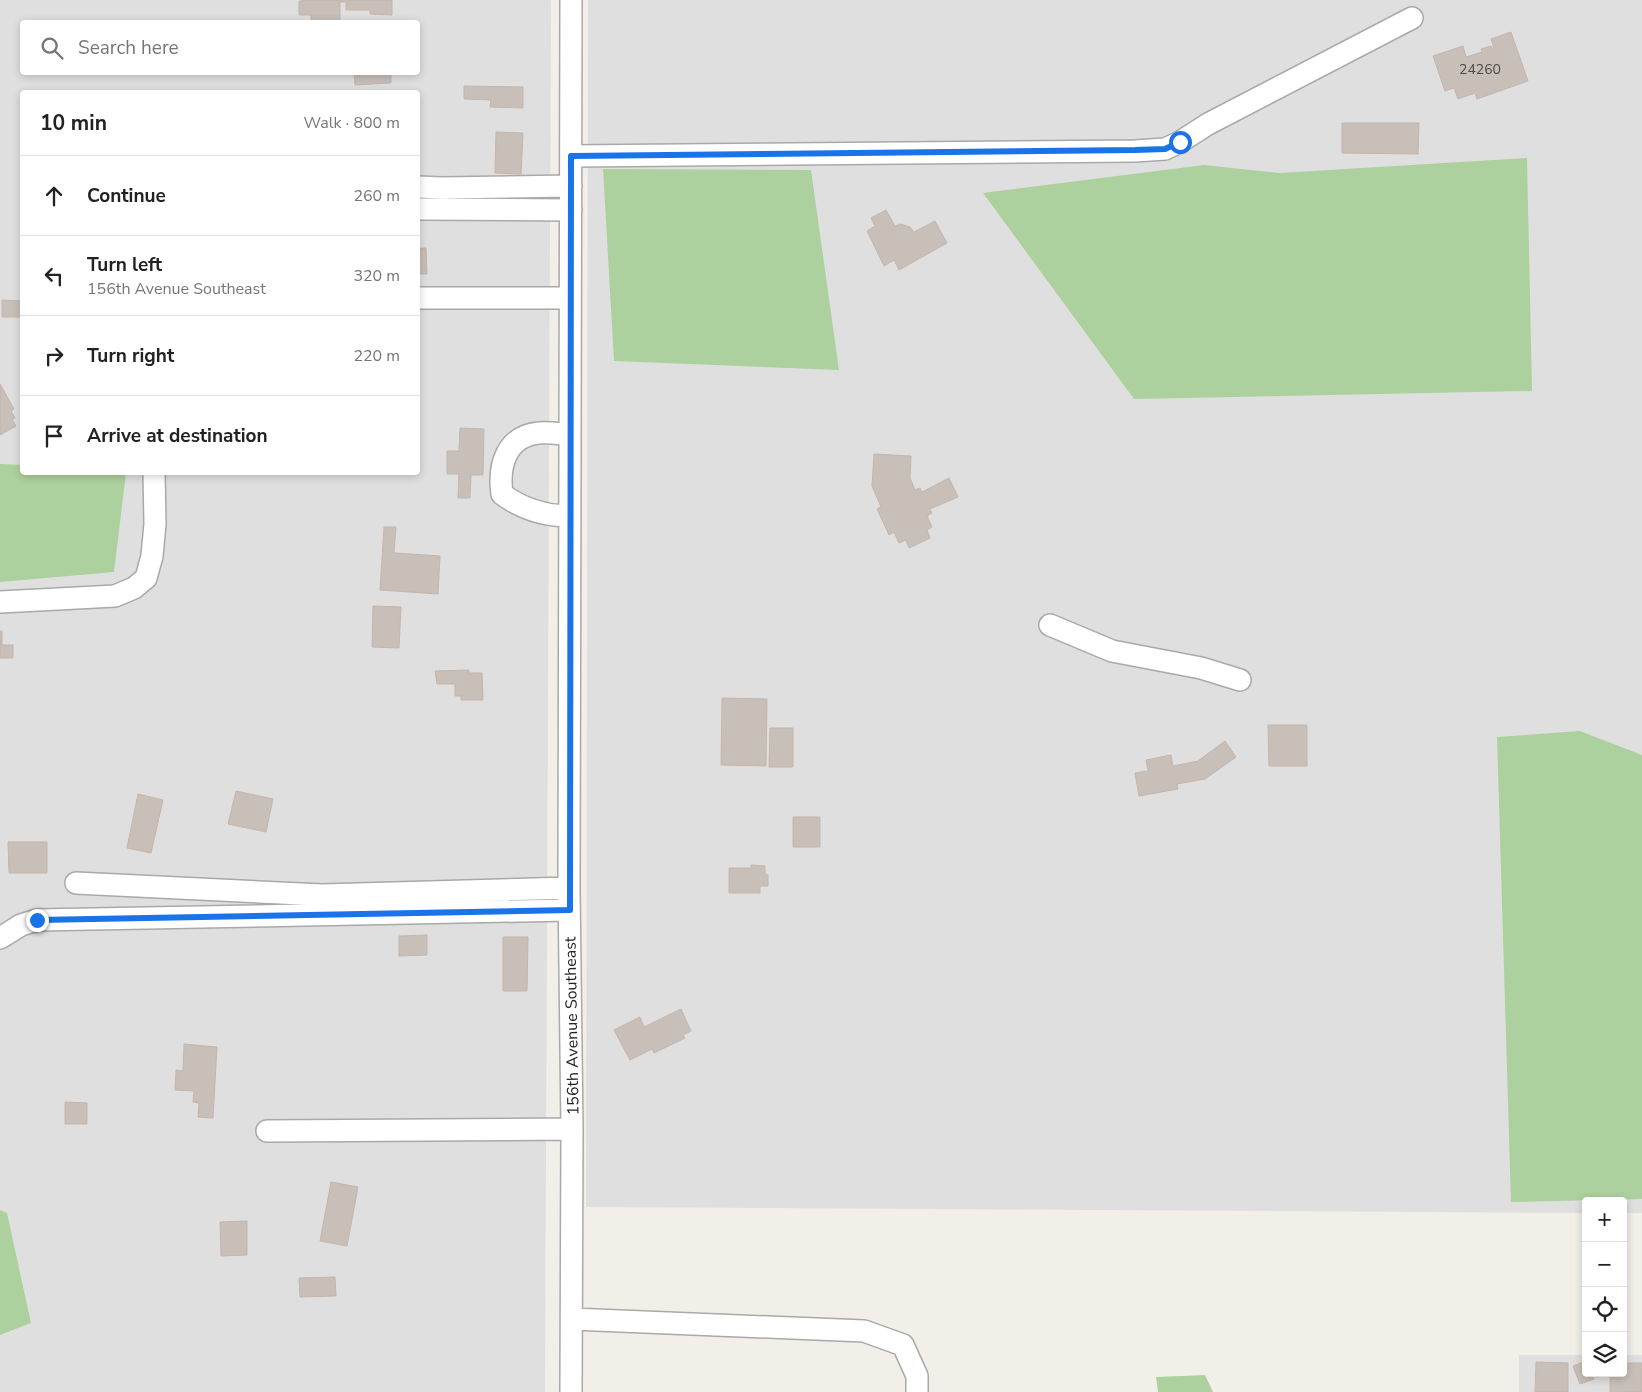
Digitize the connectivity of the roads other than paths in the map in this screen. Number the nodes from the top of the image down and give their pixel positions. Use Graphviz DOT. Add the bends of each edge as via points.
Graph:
graph roads {
  1 [pos="571,0"];
  2 [pos="1412,18"];
  3 [pos="571,156"];
  4 [pos="420,186"];
  5 [pos="571,186"];
  6 [pos="420,209"];
  7 [pos="571,210"];
  8 [pos="420,298"];
  9 [pos="570,298"];
  10 [pos="570,435"];
  11 [pos="154,475"];
  12 [pos="570,516"];
  13 [pos="0,602"];
  14 [pos="1050,625"];
  15 [pos="1240,680"];
  16 [pos="76,883"];
  17 [pos="569,888"];
  18 [pos="570,910"];
  19 [pos="0,938"];
  20 [pos="572,1129"];
  21 [pos="266,1131"];
  22 [pos="572,1319"];
  23 [pos="571,1392"];
  24 [pos="917,1392"];
  1 -- 3 [label="street, 156th Avenue Southeast"];
  2 -- 3 [label="street" via="1165,149"];
  3 -- 5 [label="street, 156th Avenue Southeast"];
  4 -- 5 [label="street"];
  5 -- 7 [label="street, 156th Avenue Southeast"];
  6 -- 7 [label="street"];
  7 -- 9 [label="street, 156th Avenue Southeast"];
  8 -- 9 [label="street"];
  9 -- 10 [label="street, 156th Avenue Southeast"];
  10 -- 12 [label="street, 156th Avenue Southeast"];
  10 -- 12 [label="street" via="538,433 524,438 510,447 502,464 500,480 502,494 512,502 552,516"];
  11 -- 13 [label="street" via="152,556 146,578 134,588 115,596"];
  12 -- 17 [label="street, 156th Avenue Southeast"];
  14 -- 15 [label="street" via="1112,651 1201,668"];
  16 -- 17 [label="street" via="322,895"];
  17 -- 18 [label="street, 156th Avenue Southeast"];
  18 -- 19 [label="street" via="37,920 21,925"];
  18 -- 20 [label="street, 156th Avenue Southeast"];
  20 -- 21 [label="street"];
  20 -- 22 [label="street, 156th Avenue Southeast"];
  22 -- 23 [label="street, 156th Avenue Southeast"];
  22 -- 24 [label="street" via="864,1331 902,1345 917,1376"];
}
